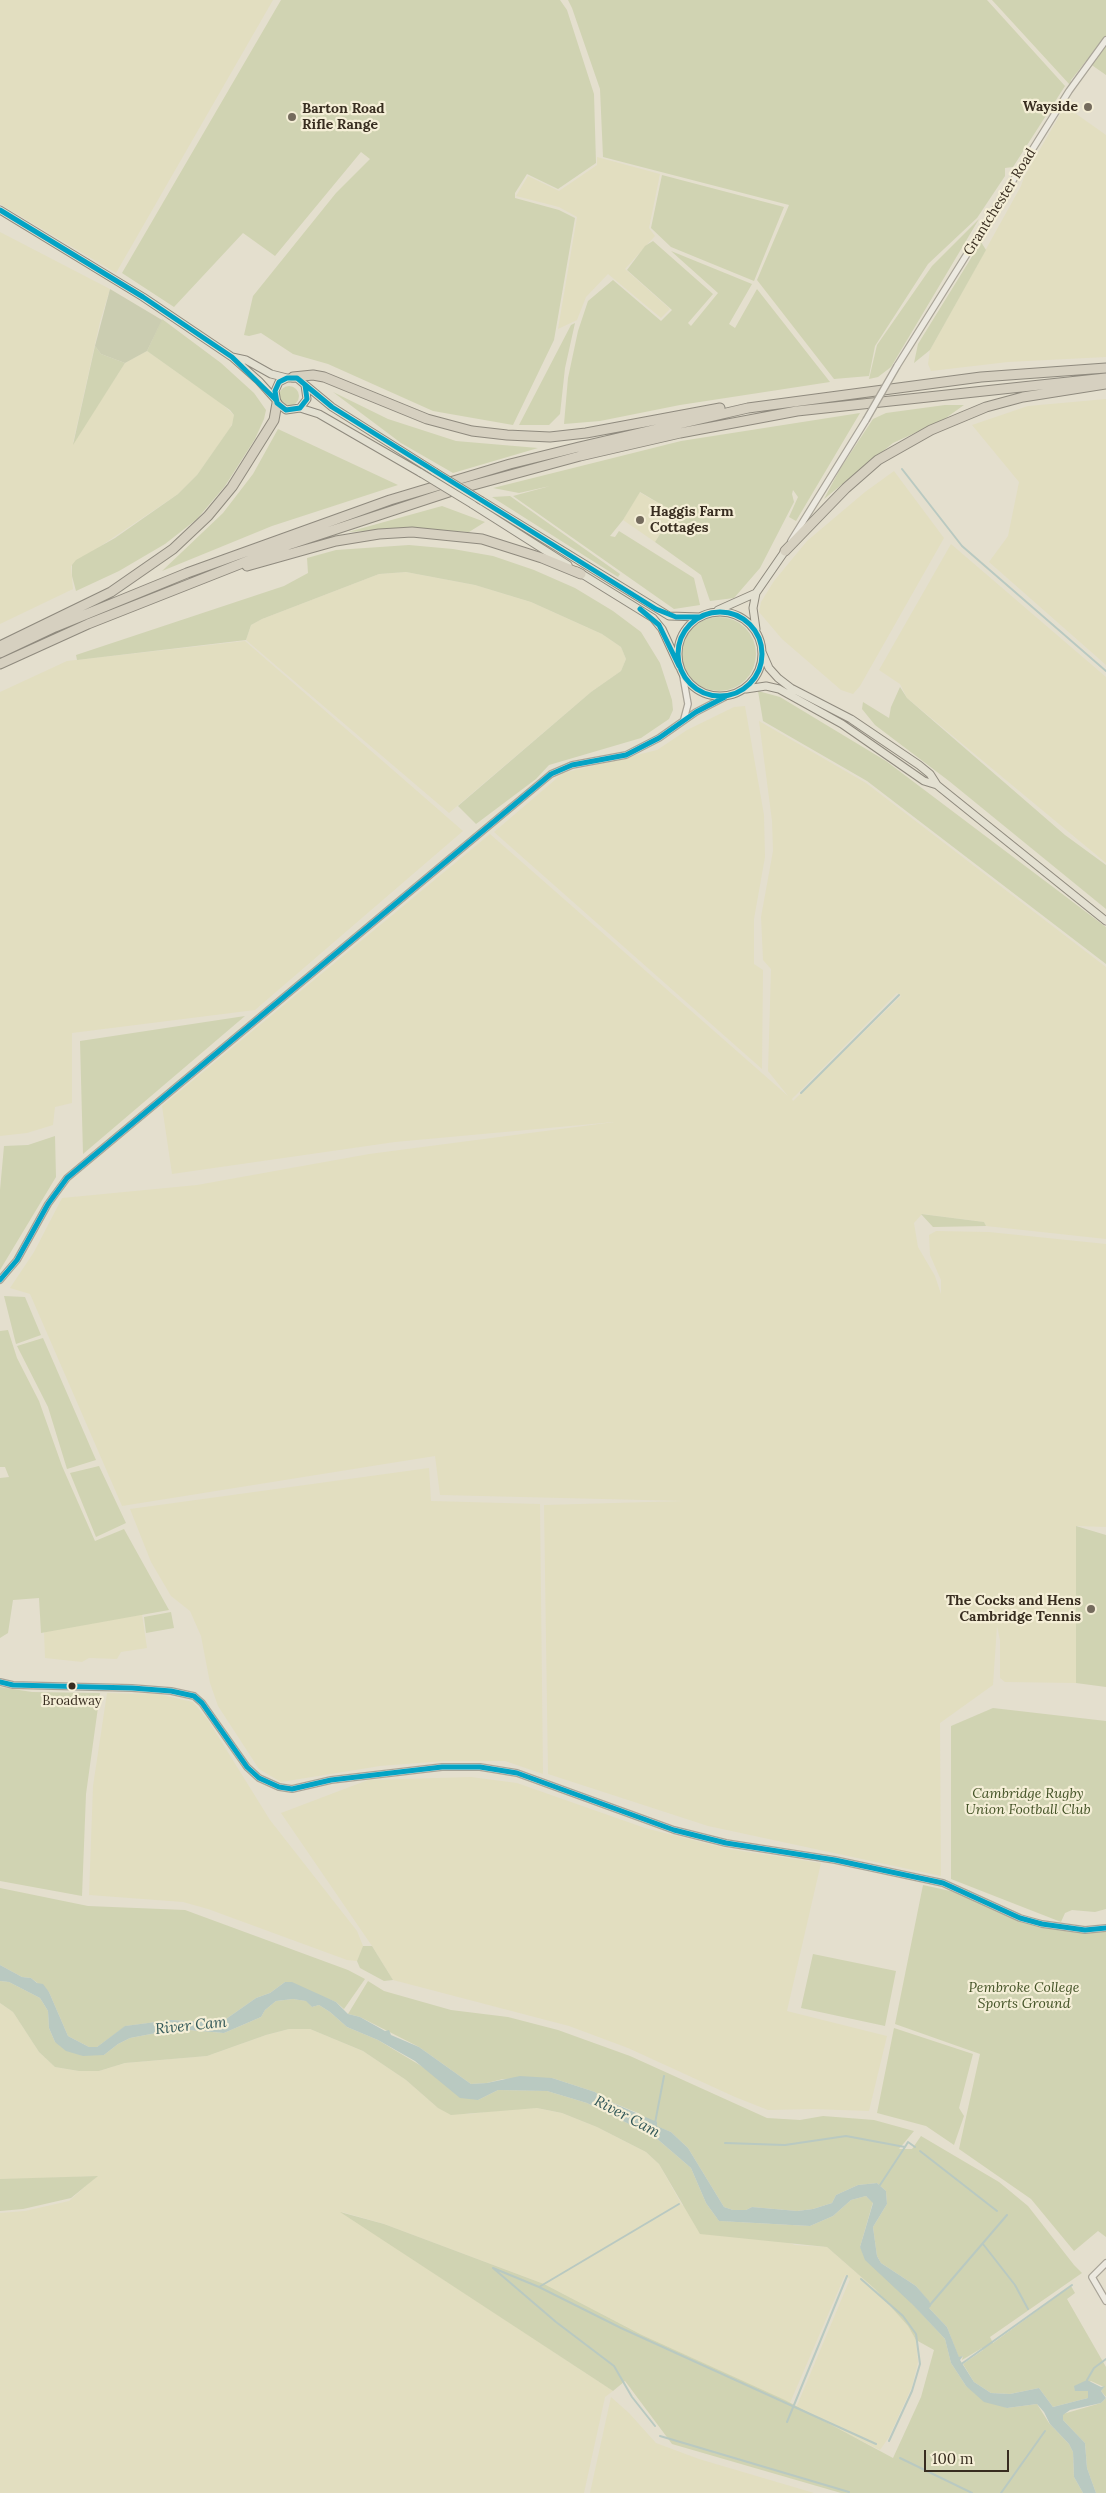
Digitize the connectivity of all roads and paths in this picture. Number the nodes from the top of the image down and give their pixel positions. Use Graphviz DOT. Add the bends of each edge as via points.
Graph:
graph roads {
  1 [pos="1106,40"];
  2 [pos="0,210"];
  3 [pos="232,357"];
  4 [pos="1106,368"];
  5 [pos="290,377"];
  6 [pos="1106,378"];
  7 [pos="1106,384"];
  8 [pos="305,385"];
  9 [pos="276,402"];
  10 [pos="300,408"];
  11 [pos="748,408"];
  12 [pos="785,551"];
  13 [pos="581,574"];
  14 [pos="179,587"];
  15 [pos="756,593"];
  16 [pos="715,612"];
  17 [pos="700,617"];
  18 [pos="757,633"];
  19 [pos="0,647"];
  20 [pos="762,652"];
  21 [pos="0,653"];
  22 [pos="0,664"];
  23 [pos="679,666"];
  24 [pos="683,676"];
  25 [pos="745,689"];
  26 [pos="725,697"];
  27 [pos="684,720"];
  28 [pos="937,785"];
  29 [pos="1106,921"];
  30 [pos="0,1280"];
  31 [pos="0,1682"];
  32 [pos="1106,1928"];
  33 [pos="1106,2263"];
  34 [pos="1106,2301"];
  1 -- 12 [label="street, Grantchester Road, bridge" via="1069,91"];
  2 -- 3 [label="main road" via="143,297"];
  3 -- 5 [label="main road" via="246,360 271,374"];
  3 -- 9 [label="main road"];
  4 -- 11 [label="highway" via="981,377"];
  5 -- 8 [label="main road"];
  5 -- 9 [label="main road" via="277,386"];
  5 -- 11 [label="highway" via="324,377 435,422 507,435 550,437 586,433 720,408"];
  6 -- 14 [label="highway" via="798,411 640,442 401,507 288,545"];
  7 -- 12 [label="highway" via="1023,397 986,407 931,430 878,460"];
  8 -- 10 [label="main road" via="307,399"];
  8 -- 17 [label="main road, bridge" via="332,407 670,616"];
  9 -- 10 [label="main road" via="286,410"];
  9 -- 19 [label="highway" via="274,420 232,486 208,516 173,549 111,592"];
  10 -- 13 [label="main road, bridge" via="319,414 421,473"];
  11 -- 21 [label="highway" via="579,446 390,500 187,573"];
  12 -- 15 [label="main road"];
  13 -- 14 [label="highway" via="496,543 462,536 412,532 336,541"];
  13 -- 23 [label="main road" via="653,618 662,629"];
  14 -- 22 [label="highway"];
  15 -- 16 [label="main road"];
  15 -- 18 [label="main road" via="753,618"];
  16 -- 17 [label="main road"];
  16 -- 18 [label="main road" via="740,617"];
  17 -- 23 [label="main road" via="681,638"];
  18 -- 20 [label="main road"];
  20 -- 25 [label="main road" via="758,673"];
  20 -- 28 [label="main road" via="778,678 878,736 930,774"];
  23 -- 24 [label="main road"];
  24 -- 26 [label="main road" via="702,693"];
  24 -- 27 [label="street" via="688,704"];
  25 -- 26 [label="main road"];
  25 -- 28 [label="main road" via="766,686 779,689 842,724 924,781"];
  26 -- 27 [label="street"];
  27 -- 30 [label="street" via="660,738 626,755 572,765 551,774 67,1178"];
  28 -- 29 [label="main road"];
  31 -- 32 [label="street" via="171,1691 194,1696 248,1767 259,1778 279,1787 292,1789 331,1780 442,1767 480,1767 517,1773 674,1830 726,1843 835,1860 943,1883 1020,1918 1042,1924 1085,1930"];
  33 -- 34 [label="street" via="1092,2277"];
}
